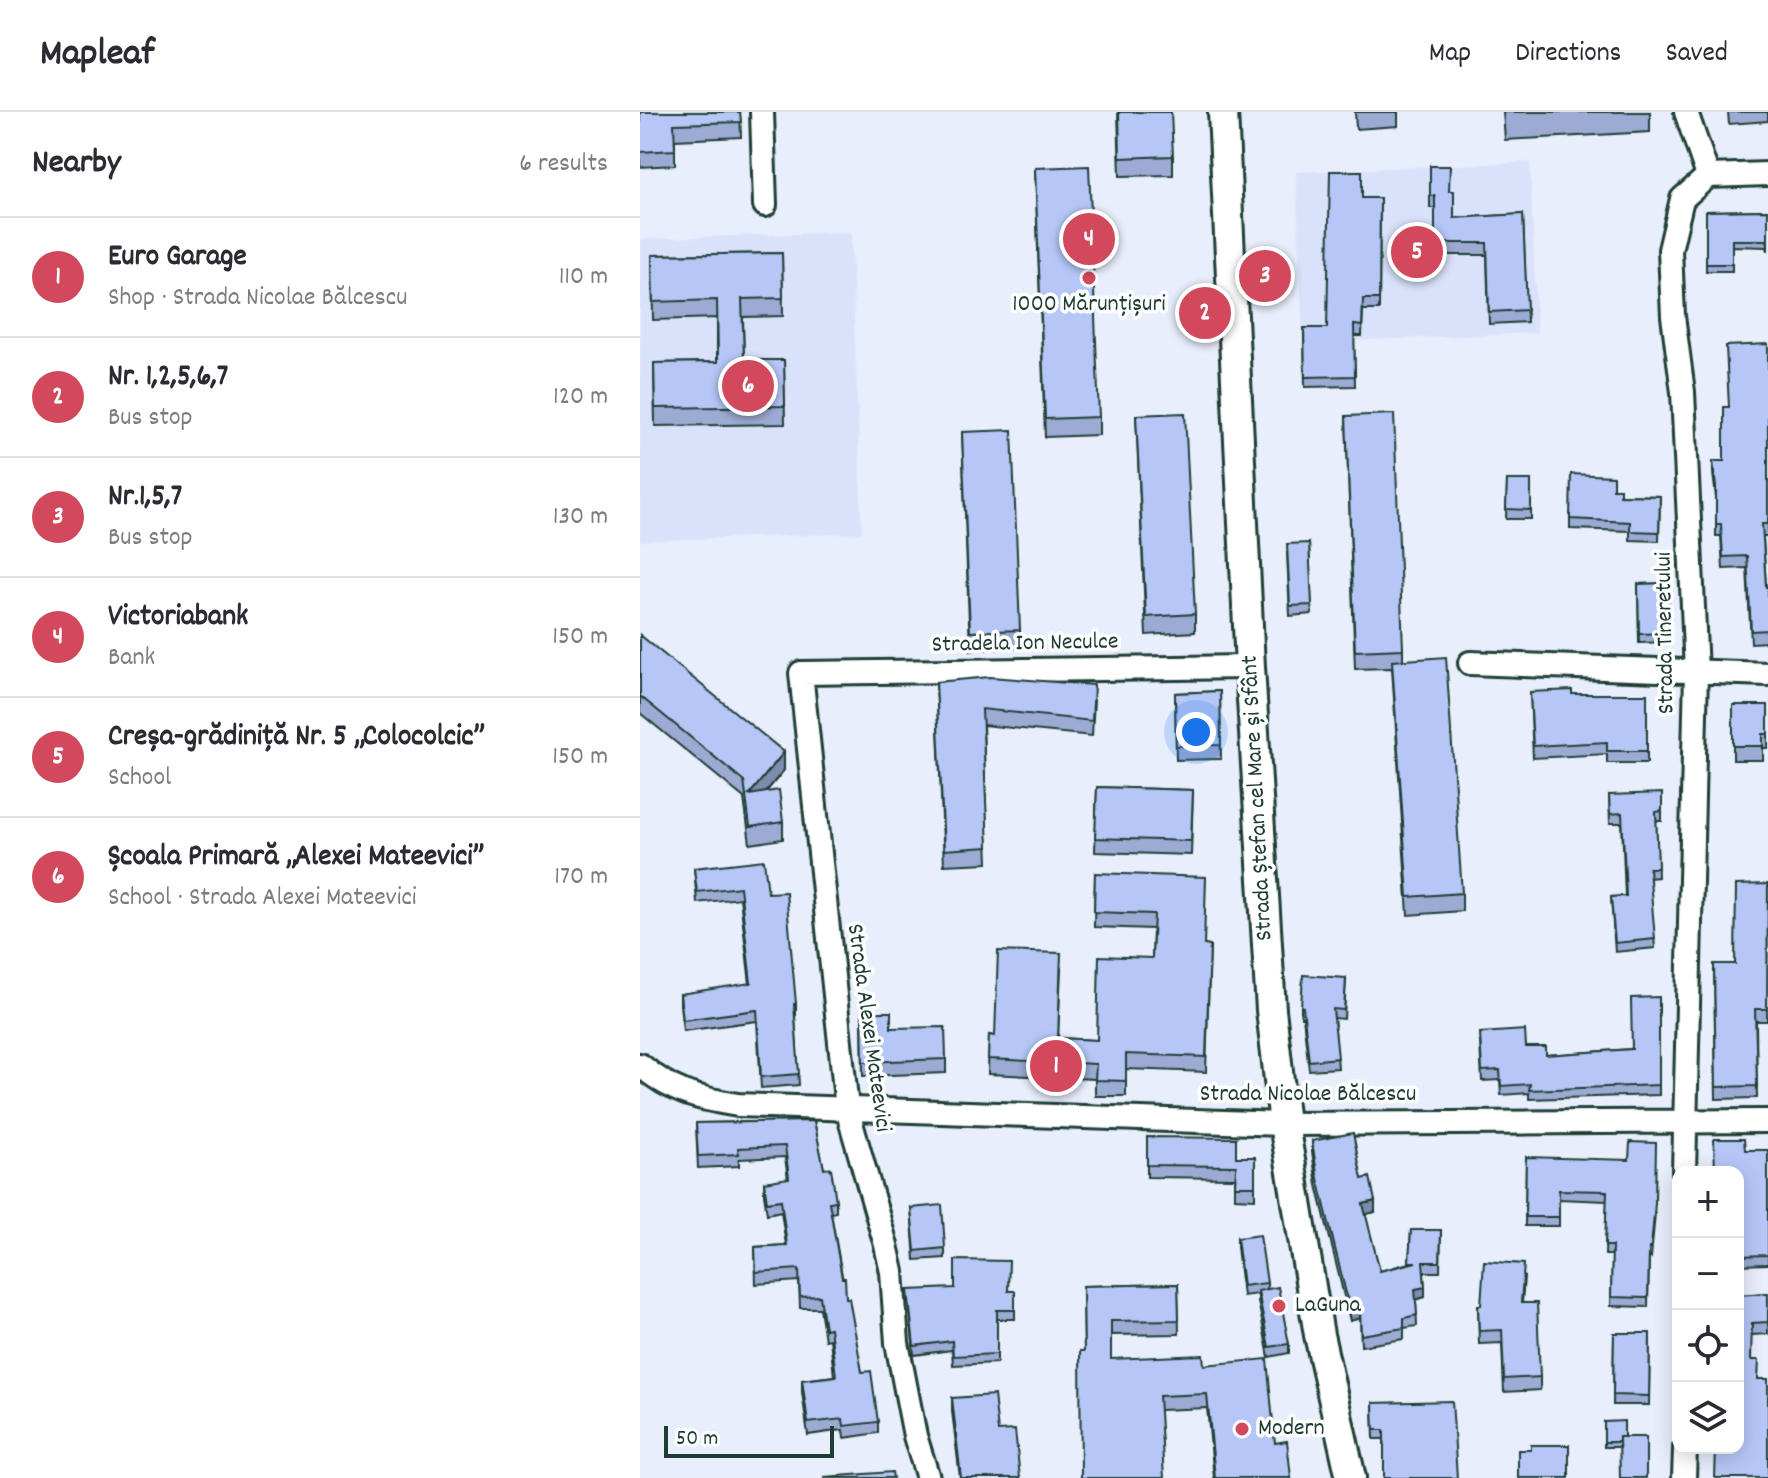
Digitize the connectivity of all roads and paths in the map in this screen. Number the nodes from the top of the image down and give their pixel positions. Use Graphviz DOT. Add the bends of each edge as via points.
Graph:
graph roads {
  1 [pos="762,112"];
  2 [pos="1223,112"];
  3 [pos="1686,112"];
  4 [pos="1768,174"];
  5 [pos="1708,176"];
  6 [pos="765,205"];
  7 [pos="1470,663"];
  8 [pos="1250,667"];
  9 [pos="1696,672"];
  10 [pos="801,673"];
  11 [pos="1768,674"];
  12 [pos="640,1065"];
  13 [pos="847,1109"];
  14 [pos="1685,1120"];
  15 [pos="1768,1121"];
  16 [pos="1284,1124"];
  17 [pos="1684,1166"];
  18 [pos="1685,1454"];
  19 [pos="928,1478"];
  20 [pos="1351,1478"];
  21 [pos="1684,1478"];
  1 -- 6 [label="street"];
  2 -- 8 [label="main road, Strada Ștefan cel Mare și Sfânt"];
  3 -- 5 [label="street"];
  4 -- 5 [label="street"];
  5 -- 9 [label="street, Strada Tineretului" via="1682,199 1670,250 1683,392"];
  7 -- 9 [label="street"];
  8 -- 10 [label="street, Stradela Ion Neculce"];
  8 -- 16 [label="main road, Strada Ștefan cel Mare și Sfânt" via="1271,1010"];
  9 -- 11 [label="street"];
  9 -- 14 [label="street, Strada Tineretului"];
  10 -- 13 [label="street, Strada Alexei Mateevici"];
  12 -- 13 [label="street, Strada Nicolae Bălcescu" via="664,1085 707,1100"];
  13 -- 16 [label="street, Strada Nicolae Bălcescu"];
  13 -- 19 [label="street, Strada Alexei Mateevici" via="892,1272 897,1343"];
  14 -- 15 [label="street, Strada Nicolae Bălcescu"];
  14 -- 16 [label="street, Strada Nicolae Bălcescu"];
  14 -- 17 [label="street, Strada Tineretului"];
  16 -- 20 [label="main road, Strada Ștefan cel Mare și Sfânt" via="1319,1335"];
  18 -- 21 [label="street"];
}
